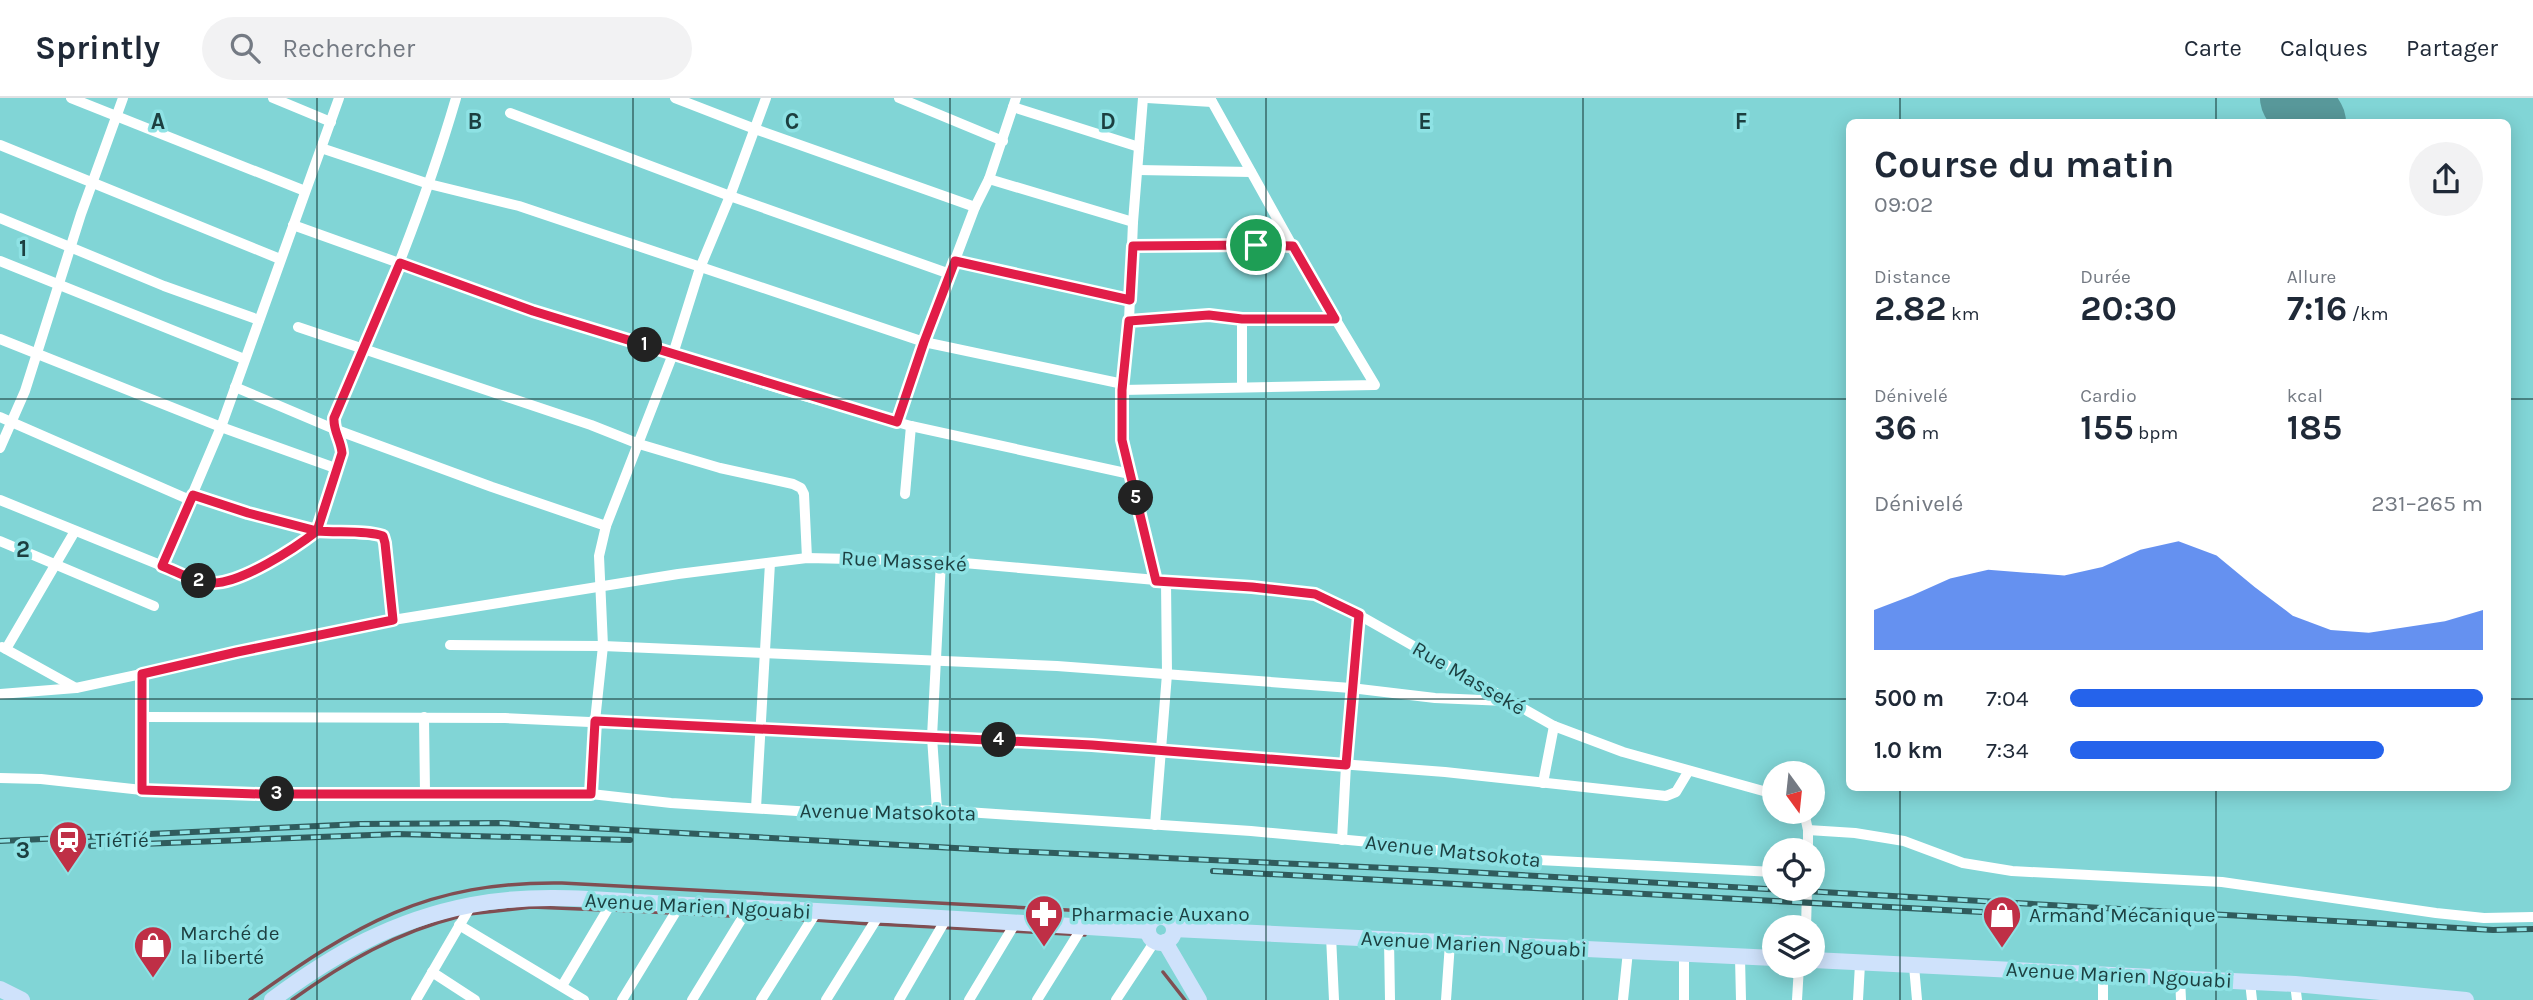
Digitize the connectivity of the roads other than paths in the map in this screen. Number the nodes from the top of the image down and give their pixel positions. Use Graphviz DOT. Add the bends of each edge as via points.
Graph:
graph roads {
  1 [pos="71,98"];
  2 [pos="123,98"];
  3 [pos="273,98"];
  4 [pos="339,98"];
  5 [pos="456,98"];
  6 [pos="676,98"];
  7 [pos="766,98"];
  8 [pos="899,98"];
  9 [pos="1145,98"];
  10 [pos="1211,100"];
  11 [pos="1014,103"];
  12 [pos="510,113"];
  13 [pos="116,117"];
  14 [pos="331,122"];
  15 [pos="755,129"];
  16 [pos="1003,141"];
  17 [pos="0,145"];
  18 [pos="1139,147"];
  19 [pos="321,148"];
  20 [pos="1138,170"];
  21 [pos="1251,172"];
  22 [pos="989,180"];
  23 [pos="93,184"];
  24 [pos="429,184"];
  25 [pos="305,191"];
  26 [pos="730,196"];
  27 [pos="975,207"];
  28 [pos="0,218"];
  29 [pos="1133,222"];
  30 [pos="293,225"];
  31 [pos="72,246"];
  32 [pos="1133,246"];
  33 [pos="1293,246"];
  34 [pos="280,259"];
  35 [pos="0,261"];
  36 [pos="955,261"];
  37 [pos="400,263"];
  38 [pos="700,268"];
  39 [pos="950,274"];
  40 [pos="60,285"];
  41 [pos="1130,300"];
  42 [pos="1242,319"];
  43 [pos="1335,319"];
  44 [pos="259,320"];
  45 [pos="1129,321"];
  46 [pos="298,327"];
  47 [pos="0,339"];
  48 [pos="924,342"];
  49 [pos="365,350"];
  50 [pos="36,354"];
  51 [pos="673,354"];
  52 [pos="244,359"];
  53 [pos="235,387"];
  54 [pos="1122,387"];
  55 [pos="1242,387"];
  56 [pos="0,417"];
  57 [pos="897,422"];
  58 [pos="13,423"];
  59 [pos="911,426"];
  60 [pos="221,427"];
  61 [pos="334,429"];
  62 [pos="639,444"];
  63 [pos="0,448"];
  64 [pos="338,469"];
  65 [pos="1130,474"];
  66 [pos="905,494"];
  67 [pos="192,498"];
  68 [pos="0,500"];
  69 [pos="606,526"];
  70 [pos="75,531"];
  71 [pos="317,531"];
  72 [pos="0,541"];
  73 [pos="807,558"];
  74 [pos="941,561"];
  75 [pos="770,564"];
  76 [pos="57,565"];
  77 [pos="162,566"];
  78 [pos="1161,582"];
  79 [pos="601,586"];
  80 [pos="154,606"];
  81 [pos="1359,615"];
  82 [pos="393,620"];
  83 [pos="450,645"];
  84 [pos="603,646"];
  85 [pos="3,648"];
  86 [pos="764,653"];
  87 [pos="935,662"];
  88 [pos="142,674"];
  89 [pos="1167,674"];
  90 [pos="76,688"];
  91 [pos="1351,688"];
  92 [pos="0,694"];
  93 [pos="1510,701"];
  94 [pos="142,717"];
  95 [pos="424,717"];
  96 [pos="595,721"];
  97 [pos="1553,726"];
  98 [pos="760,729"];
  99 [pos="932,737"];
  100 [pos="1161,750"];
  101 [pos="1346,765"];
  102 [pos="1688,772"];
  103 [pos="0,778"];
  104 [pos="1543,783"];
  105 [pos="142,790"];
  106 [pos="1762,791"];
  107 [pos="425,793"];
  108 [pos="591,794"];
  109 [pos="756,808"];
  110 [pos="937,810"];
  111 [pos="1807,824"];
  112 [pos="1155,825"];
  113 [pos="1808,830"];
  114 [pos="1808,838"];
  115 [pos="1342,840"];
  116 [pos="1762,871"];
  117 [pos="612,902"];
  118 [pos="472,904"];
  119 [pos="680,905"];
  120 [pos="749,907"];
  121 [pos="817,911"];
  122 [pos="880,915"];
  123 [pos="2533,917"];
  124 [pos="946,919"];
  125 [pos="1016,922"];
  126 [pos="459,925"];
  127 [pos="1083,926"];
  128 [pos="1160,936"];
  129 [pos="1331,936"];
  130 [pos="1390,939"];
  131 [pos="1450,943"];
  132 [pos="1628,951"];
  133 [pos="1684,954"];
  134 [pos="1741,957"];
  135 [pos="1762,958"];
  136 [pos="1825,961"];
  137 [pos="1860,964"];
  138 [pos="1914,966"];
  139 [pos="432,972"];
  140 [pos="2103,974"];
  141 [pos="1798,978"];
  142 [pos="2180,978"];
  143 [pos="2250,982"];
  144 [pos="562,986"];
  145 [pos="0,989"];
  146 [pos="2296,992"];
  147 [pos="2346,994"];
  148 [pos="2372,995"];
  149 [pos="2416,997"];
  150 [pos="1195,998"];
  151 [pos="624,999"];
  152 [pos="22,1000"];
  153 [pos="272,1000"];
  154 [pos="416,1000"];
  155 [pos="475,1000"];
  156 [pos="584,1000"];
  157 [pos="692,1000"];
  158 [pos="761,1000"];
  159 [pos="826,1000"];
  160 [pos="899,1000"];
  161 [pos="969,1000"];
  162 [pos="1037,1000"];
  163 [pos="1116,1000"];
  164 [pos="1334,1000"];
  165 [pos="1390,1000"];
  166 [pos="1446,1000"];
  167 [pos="1623,1000"];
  168 [pos="1684,1000"];
  169 [pos="1741,1000"];
  170 [pos="1797,1000"];
  171 [pos="1858,1000"];
  172 [pos="1917,1000"];
  173 [pos="2103,1000"];
  174 [pos="2181,1000"];
  175 [pos="2252,1000"];
  176 [pos="2466,1000"];
  1 -- 13 [label="street"];
  2 -- 13 [label="street"];
  3 -- 14 [label="street"];
  4 -- 14 [label="street"];
  5 -- 24 [label="street"];
  6 -- 15 [label="street"];
  7 -- 15 [label="street"];
  8 -- 16 [label="street"];
  9 -- 10 [label="street"];
  9 -- 18 [label="street"];
  10 -- 21 [label="street"];
  11 -- 16 [label="street"];
  11 -- 18 [label="street"];
  12 -- 26 [label="street"];
  13 -- 23 [label="street"];
  13 -- 25 [label="street"];
  14 -- 19 [label="street"];
  15 -- 26 [label="street"];
  15 -- 27 [label="street"];
  16 -- 22 [label="street"];
  17 -- 23 [label="street"];
  18 -- 20 [label="street"];
  19 -- 24 [label="street"];
  19 -- 25 [label="street"];
  20 -- 21 [label="street"];
  20 -- 29 [label="street"];
  21 -- 33 [label="street"];
  22 -- 27 [label="street"];
  22 -- 29 [label="street"];
  23 -- 31 [label="street"];
  23 -- 34 [label="street"];
  24 -- 37 [label="street"];
  24 -- 38 [label="street" via="519,206"];
  25 -- 30 [label="street"];
  26 -- 38 [label="street"];
  26 -- 39 [label="street"];
  27 -- 36 [label="street"];
  28 -- 31 [label="street"];
  29 -- 32 [label="street"];
  30 -- 34 [label="street"];
  30 -- 37 [label="street"];
  31 -- 40 [label="street"];
  31 -- 44 [label="street"];
  32 -- 33 [label="street"];
  32 -- 41 [label="street"];
  33 -- 43 [label="street"];
  34 -- 44 [label="street"];
  35 -- 40 [label="street"];
  36 -- 39 [label="street"];
  36 -- 41 [label="street"];
  37 -- 49 [label="street"];
  37 -- 51 [label="street"];
  38 -- 48 [label="street"];
  38 -- 51 [label="street"];
  39 -- 48 [label="street"];
  40 -- 50 [label="street"];
  40 -- 52 [label="street"];
  41 -- 45 [label="street"];
  42 -- 43 [label="street"];
  42 -- 45 [label="street" via="1209,315"];
  42 -- 55 [label="street"];
  43 -- 55 [label="street" via="1375,385"];
  44 -- 52 [label="street"];
  45 -- 54 [label="street"];
  46 -- 49 [label="street"];
  47 -- 50 [label="street"];
  48 -- 54 [label="street"];
  48 -- 57 [label="street"];
  49 -- 61 [label="street" via="334,418"];
  49 -- 62 [label="street"];
  50 -- 58 [label="street"];
  50 -- 60 [label="street"];
  51 -- 57 [label="street"];
  51 -- 62 [label="street"];
  52 -- 53 [label="street"];
  53 -- 60 [label="street"];
  53 -- 61 [label="street"];
  54 -- 55 [label="street"];
  54 -- 65 [label="street" via="1122,440"];
  56 -- 58 [label="street"];
  57 -- 59 [label="street"];
  58 -- 63 [label="street"];
  58 -- 67 [label="street"];
  59 -- 65 [label="street"];
  59 -- 66 [label="street"];
  60 -- 64 [label="street"];
  60 -- 67 [label="street"];
  61 -- 64 [label="street" via="342,444"];
  61 -- 69 [label="street"];
  62 -- 69 [label="street"];
  62 -- 73 [label="street" via="801,488"];
  64 -- 71 [label="street"];
  65 -- 78 [label="street"];
  67 -- 71 [label="street"];
  67 -- 77 [label="street"];
  68 -- 70 [label="street"];
  69 -- 79 [label="street" via="599,556"];
  70 -- 76 [label="street"];
  70 -- 77 [label="street"];
  71 -- 77 [label="street" via="285,554 225,582 202,582"];
  71 -- 82 [label="street" via="383,536"];
  72 -- 76 [label="street"];
  73 -- 74 [label="street, Rue Masseké"];
  73 -- 75 [label="street, Rue Masseké"];
  74 -- 78 [label="street, Rue Masseké"];
  74 -- 87 [label="street"];
  75 -- 79 [label="street, Rue Masseké"];
  75 -- 86 [label="street"];
  76 -- 80 [label="street"];
  76 -- 85 [label="street"];
  78 -- 81 [label="street, Rue Masseké" via="1315,594"];
  78 -- 89 [label="street"];
  79 -- 82 [label="street, Rue Masseké"];
  79 -- 84 [label="street"];
  81 -- 91 [label="street"];
  81 -- 93 [label="street, Rue Masseké"];
  82 -- 88 [label="street, Rue Masseké"];
  83 -- 84 [label="street"];
  84 -- 86 [label="street"];
  84 -- 96 [label="street"];
  85 -- 90 [label="street"];
  86 -- 87 [label="street"];
  86 -- 98 [label="street"];
  87 -- 89 [label="street"];
  87 -- 99 [label="street"];
  88 -- 90 [label="street, Rue Masseké"];
  88 -- 94 [label="street"];
  89 -- 91 [label="street"];
  89 -- 100 [label="street"];
  90 -- 92 [label="street, Rue Masseké"];
  91 -- 93 [label="street"];
  91 -- 101 [label="street"];
  93 -- 97 [label="street, Rue Masseké"];
  94 -- 95 [label="street"];
  94 -- 105 [label="street"];
  95 -- 96 [label="street"];
  95 -- 107 [label="street"];
  96 -- 98 [label="street"];
  96 -- 108 [label="street"];
  97 -- 102 [label="street, Rue Masseké"];
  97 -- 104 [label="street"];
  98 -- 99 [label="street"];
  98 -- 109 [label="street"];
  99 -- 100 [label="street"];
  99 -- 110 [label="street"];
  100 -- 101 [label="street"];
  100 -- 112 [label="street"];
  101 -- 104 [label="street"];
  101 -- 115 [label="street"];
  102 -- 104 [label="street" via="1676,792 1666,796"];
  102 -- 106 [label="street, Rue Masseké"];
  103 -- 105 [label="street, Avenue Matsokota"];
  105 -- 107 [label="street, Avenue Matsokota"];
  107 -- 108 [label="street, Avenue Matsokota"];
  108 -- 109 [label="street, Avenue Matsokota"];
  109 -- 110 [label="street, Avenue Matsokota" via="843,814"];
  110 -- 112 [label="street, Avenue Matsokota"];
  111 -- 113 [label="street"];
  112 -- 115 [label="street, Avenue Matsokota"];
  113 -- 114 [label="street"];
  113 -- 123 [label="street" via="1904,841 1963,863 2012,871 2222,882 2448,914"];
  115 -- 116 [label="street, Avenue Matsokota" via="1482,857"];
  117 -- 118 [label="street, Avenue Marien Ngouabi" via="528,898"];
  117 -- 119 [label="street, Avenue Marien Ngouabi"];
  117 -- 144 [label="street"];
  118 -- 126 [label="street"];
  118 -- 153 [label="street, Avenue Marien Ngouabi" via="388,929 351,947"];
  119 -- 120 [label="street, Avenue Marien Ngouabi"];
  119 -- 151 [label="street"];
  120 -- 121 [label="street, Avenue Marien Ngouabi"];
  120 -- 157 [label="street"];
  121 -- 122 [label="street, Avenue Marien Ngouabi"];
  121 -- 158 [label="street"];
  122 -- 124 [label="street, Avenue Marien Ngouabi"];
  122 -- 159 [label="street"];
  124 -- 125 [label="street, Avenue Marien Ngouabi"];
  124 -- 160 [label="street"];
  125 -- 127 [label="street, Avenue Marien Ngouabi"];
  125 -- 161 [label="street"];
  126 -- 139 [label="street"];
  126 -- 144 [label="street"];
  127 -- 128 [label="street, Avenue Marien Ngouabi"];
  127 -- 162 [label="street"];
  128 -- 129 [label="street, Avenue Marien Ngouabi"];
  128 -- 150 [label="street"];
  128 -- 163 [label="street"];
  129 -- 130 [label="street, Avenue Marien Ngouabi"];
  129 -- 164 [label="street"];
  130 -- 131 [label="street, Avenue Marien Ngouabi"];
  130 -- 165 [label="street"];
  131 -- 132 [label="street, Avenue Marien Ngouabi"];
  131 -- 166 [label="street"];
  132 -- 133 [label="street, Avenue Marien Ngouabi"];
  132 -- 167 [label="street"];
  133 -- 134 [label="street, Avenue Marien Ngouabi"];
  133 -- 168 [label="street"];
  134 -- 135 [label="street, Avenue Marien Ngouabi"];
  134 -- 169 [label="street"];
  136 -- 137 [label="street, Avenue Marien Ngouabi"];
  137 -- 138 [label="street, Avenue Marien Ngouabi"];
  137 -- 171 [label="street"];
  138 -- 140 [label="street, Avenue Marien Ngouabi"];
  138 -- 172 [label="street"];
  139 -- 154 [label="street"];
  139 -- 155 [label="street"];
  140 -- 142 [label="street, Avenue Marien Ngouabi"];
  140 -- 173 [label="street"];
  141 -- 170 [label="street"];
  142 -- 143 [label="street, Avenue Marien Ngouabi"];
  142 -- 174 [label="street"];
  143 -- 146 [label="street, Avenue Marien Ngouabi"];
  143 -- 175 [label="street"];
  144 -- 156 [label="street"];
  145 -- 152 [label="street"];
  146 -- 147 [label="street, Avenue Marien Ngouabi"];
  147 -- 148 [label="street, Avenue Marien Ngouabi"];
  148 -- 149 [label="street, Avenue Marien Ngouabi"];
  149 -- 176 [label="street, Avenue Marien Ngouabi"];
}
